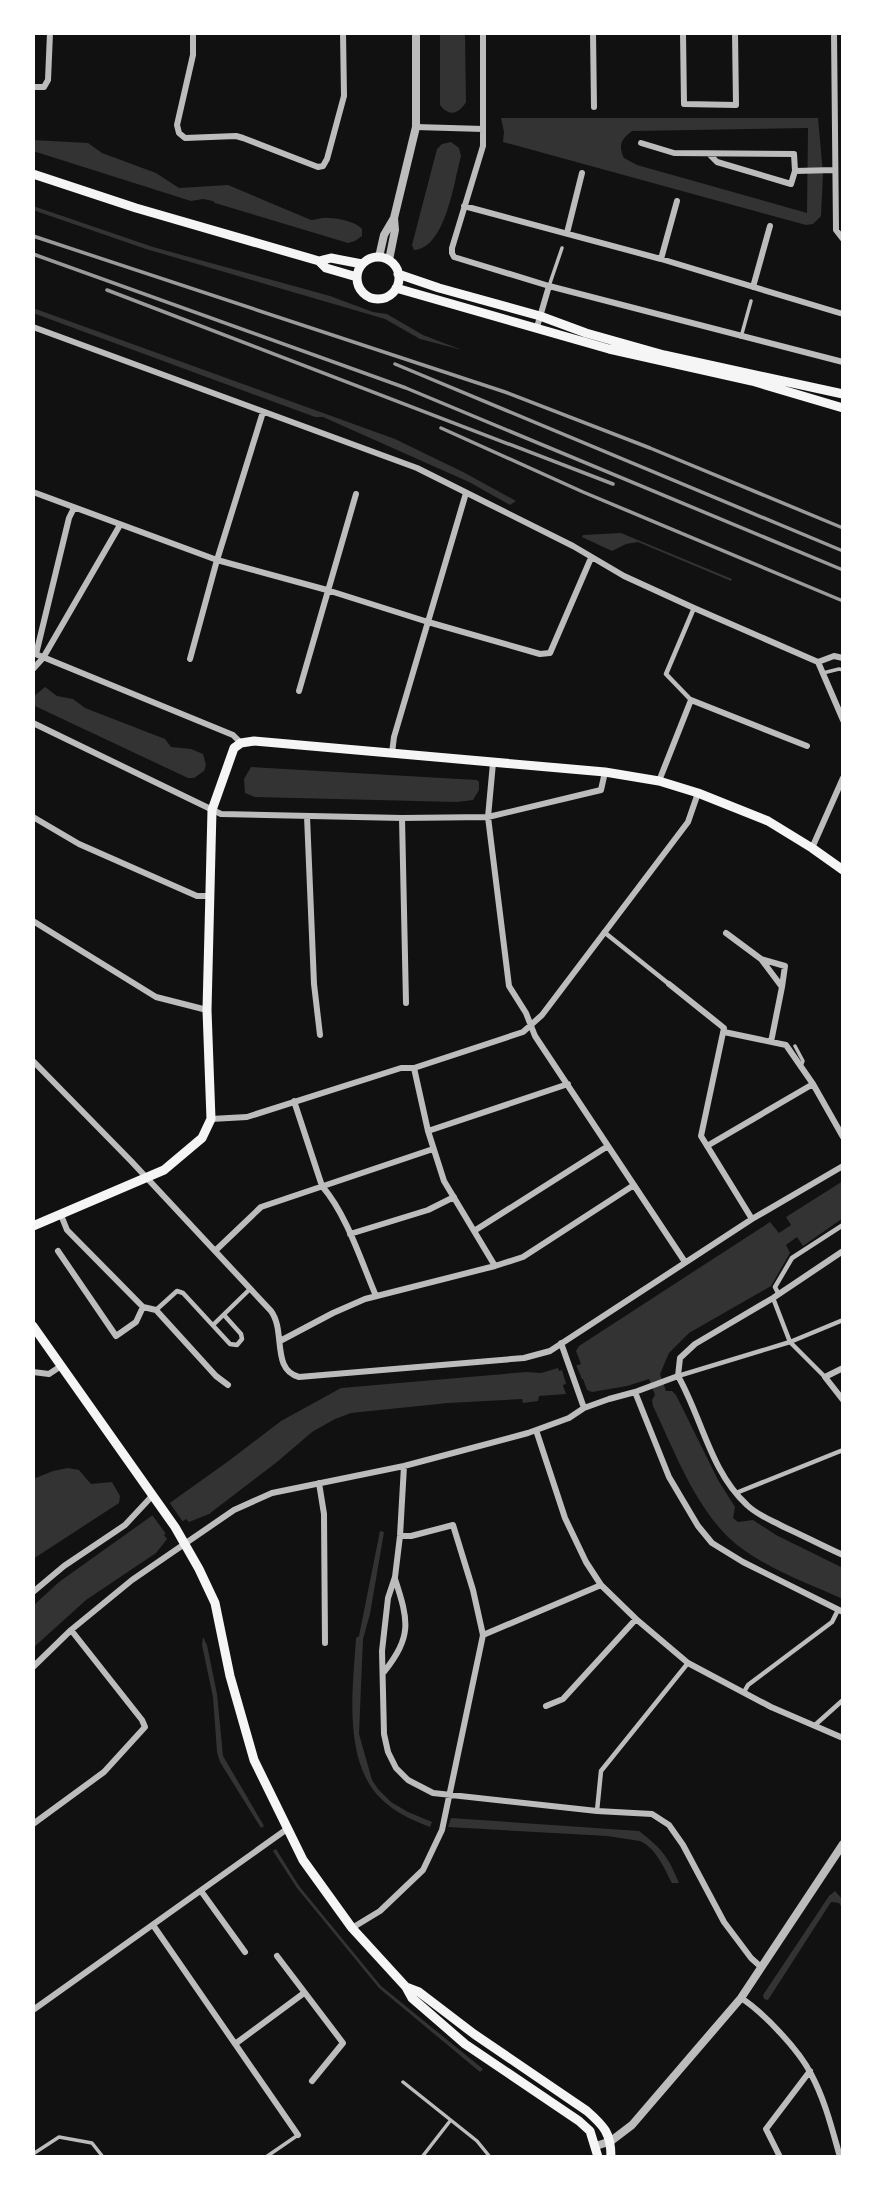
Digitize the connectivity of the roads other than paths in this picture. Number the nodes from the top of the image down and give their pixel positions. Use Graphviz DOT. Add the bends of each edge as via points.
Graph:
graph roads {
  1 [pos="50,33"];
  2 [pos="193,33"];
  3 [pos="343,33"];
  4 [pos="416,33"];
  5 [pos="483,33"];
  6 [pos="593,33"];
  7 [pos="683,33"];
  8 [pos="735,33"];
  9 [pos="834,33"];
  10 [pos="33,86"];
  11 [pos="594,107"];
  12 [pos="416,127"];
  13 [pos="483,129"];
  14 [pos="641,143"];
  15 [pos="710,155"];
  16 [pos="833,170"];
  17 [pos="795,171"];
  18 [pos="582,173"];
  19 [pos="33,174"];
  20 [pos="677,201"];
  21 [pos="464,206"];
  22 [pos="394,218"];
  23 [pos="770,226"];
  24 [pos="566,233"];
  25 [pos="843,239"];
  26 [pos="562,248"];
  27 [pos="379,257"];
  28 [pos="389,260"];
  29 [pos="661,260"];
  30 [pos="320,261"];
  31 [pos="362,264"];
  32 [pos="398,274"];
  33 [pos="357,277"];
  34 [pos="549,285"];
  35 [pos="753,287"];
  36 [pos="396,288"];
  37 [pos="751,302"];
  38 [pos="843,314"];
  39 [pos="540,316"];
  40 [pos="33,327"];
  41 [pos="537,327"];
  42 [pos="741,337"];
  43 [pos="843,362"];
  44 [pos="843,394"];
  45 [pos="843,408"];
  46 [pos="263,412"];
  47 [pos="33,492"];
  48 [pos="466,493"];
  49 [pos="356,494"];
  50 [pos="74,508"];
  51 [pos="120,525"];
  52 [pos="591,558"];
  53 [pos="217,560"];
  54 [pos="327,590"];
  55 [pos="694,608"];
  56 [pos="428,622"];
  57 [pos="37,655"];
  58 [pos="843,658"];
  59 [pos="190,659"];
  60 [pos="818,662"];
  61 [pos="33,669"];
  62 [pos="843,670"];
  63 [pos="823,673"];
  64 [pos="299,691"];
  65 [pos="691,700"];
  66 [pos="843,720"];
  67 [pos="33,723"];
  68 [pos="241,743"];
  69 [pos="807,746"];
  70 [pos="392,753"];
  71 [pos="493,763"];
  72 [pos="605,772"];
  73 [pos="843,778"];
  74 [pos="659,781"];
  75 [pos="698,793"];
  76 [pos="212,810"];
  77 [pos="307,816"];
  78 [pos="33,817"];
  79 [pos="488,817"];
  80 [pos="402,818"];
  81 [pos="812,848"];
  82 [pos="843,870"];
  83 [pos="209,896"];
  84 [pos="33,921"];
  85 [pos="604,932"];
  86 [pos="726,933"];
  87 [pos="761,959"];
  88 [pos="669,984"];
  89 [pos="782,987"];
  90 [pos="406,1003"];
  91 [pos="207,1010"];
  92 [pos="531,1025"];
  93 [pos="723,1032"];
  94 [pos="320,1035"];
  95 [pos="771,1042"];
  96 [pos="795,1045"];
  97 [pos="33,1061"];
  98 [pos="414,1068"];
  99 [pos="801,1068"];
  100 [pos="568,1084"];
  101 [pos="813,1084"];
  102 [pos="294,1101"];
  103 [pos="211,1119"];
  104 [pos="428,1131"];
  105 [pos="843,1137"];
  106 [pos="607,1146"];
  107 [pos="707,1146"];
  108 [pos="433,1149"];
  109 [pos="843,1166"];
  110 [pos="146,1179"];
  111 [pos="634,1185"];
  112 [pos="322,1186"];
  113 [pos="454,1198"];
  114 [pos="61,1215"];
  115 [pos="751,1219"];
  116 [pos="34,1224"];
  117 [pos="843,1225"];
  118 [pos="474,1231"];
  119 [pos="350,1234"];
  120 [pos="58,1251"];
  121 [pos="215,1251"];
  122 [pos="843,1251"];
  123 [pos="685,1262"];
  124 [pos="495,1266"];
  125 [pos="251,1289"];
  126 [pos="376,1296"];
  127 [pos="775,1296"];
  128 [pos="143,1307"];
  129 [pos="156,1310"];
  130 [pos="224,1315"];
  131 [pos="843,1320"];
  132 [pos="213,1325"];
  133 [pos="33,1326"];
  134 [pos="280,1342"];
  135 [pos="790,1342"];
  136 [pos="561,1343"];
  137 [pos="61,1366"];
  138 [pos="843,1368"];
  139 [pos="33,1372"];
  140 [pos="678,1376"];
  141 [pos="825,1377"];
  142 [pos="228,1385"];
  143 [pos="635,1392"];
  144 [pos="843,1400"];
  145 [pos="584,1408"];
  146 [pos="536,1430"];
  147 [pos="843,1450"];
  148 [pos="404,1466"];
  149 [pos="319,1483"];
  150 [pos="736,1493"];
  151 [pos="156,1499"];
  152 [pos="400,1536"];
  153 [pos="186,1544"];
  154 [pos="843,1555"];
  155 [pos="395,1577"];
  156 [pos="601,1585"];
  157 [pos="33,1592"];
  158 [pos="840,1611"];
  159 [pos="636,1619"];
  160 [pos="71,1630"];
  161 [pos="483,1635"];
  162 [pos="325,1643"];
  163 [pos="687,1664"];
  164 [pos="33,1667"];
  165 [pos="384,1672"];
  166 [pos="743,1693"];
  167 [pos="843,1700"];
  168 [pos="545,1706"];
  169 [pos="814,1726"];
  170 [pos="843,1738"];
  171 [pos="449,1795"];
  172 [pos="597,1811"];
  173 [pos="33,1824"];
  174 [pos="287,1829"];
  175 [pos="843,1843"];
  176 [pos="201,1891"];
  177 [pos="153,1925"];
  178 [pos="352,1928"];
  179 [pos="245,1952"];
  180 [pos="277,1956"];
  181 [pos="761,1967"];
  182 [pos="407,1987"];
  183 [pos="304,1993"];
  184 [pos="741,1997"];
  185 [pos="33,2010"];
  186 [pos="235,2043"];
  187 [pos="810,2071"];
  188 [pos="312,2081"];
  189 [pos="402,2082"];
  190 [pos="450,2121"];
  191 [pos="298,2135"];
  192 [pos="611,2141"];
  193 [pos="596,2146"];
  194 [pos="33,2154"];
  195 [pos="103,2157"];
  196 [pos="266,2157"];
  197 [pos="422,2157"];
  198 [pos="490,2157"];
  199 [pos="598,2157"];
  200 [pos="611,2157"];
  201 [pos="780,2157"];
  202 [pos="840,2157"];
  1 -- 10 [label="street" via="48,80 44,87"];
  2 -- 3 [label="street" via="179,134 185,138 236,136 318,167 327,159 344,96"];
  4 -- 12 [label="street"];
  5 -- 13 [label="street"];
  6 -- 11 [label="street"];
  7 -- 8 [label="street" via="684,104 736,105"];
  9 -- 16 [label="street"];
  12 -- 13 [label="street"];
  12 -- 22 [label="street"];
  13 -- 21 [label="street"];
  14 -- 15 [label="street" via="674,153"];
  15 -- 17 [label="street" via="717,162 791,184"];
  15 -- 17 [label="street" via="794,154"];
  16 -- 17 [label="street"];
  16 -- 25 [label="street" via="836,230"];
  18 -- 24 [label="street"];
  19 -- 30 [label="main road"];
  20 -- 29 [label="street"];
  21 -- 24 [label="street"];
  21 -- 34 [label="street" via="454,257"];
  22 -- 27 [label="street" via="383,235"];
  22 -- 28 [label="street"];
  23 -- 35 [label="street"];
  24 -- 29 [label="street"];
  26 -- 34 [label="lane"];
  27 -- 28 [label="main road"];
  27 -- 31 [label="main road"];
  28 -- 32 [label="main road"];
  29 -- 35 [label="street"];
  30 -- 31 [label="main road" via="331,258"];
  30 -- 33 [label="main road" via="326,268"];
  31 -- 33 [label="main road"];
  32 -- 36 [label="main road"];
  32 -- 39 [label="main road"];
  33 -- 36 [label="main road" via="360,289 372,298 386,297"];
  34 -- 39 [label="street"];
  34 -- 42 [label="street"];
  35 -- 38 [label="street"];
  36 -- 41 [label="main road"];
  37 -- 42 [label="lane"];
  39 -- 41 [label="street"];
  39 -- 44 [label="main road" via="664,355"];
  40 -- 46 [label="street"];
  41 -- 45 [label="main road"];
  42 -- 43 [label="street"];
  46 -- 48 [label="street" via="417,468"];
  46 -- 53 [label="street"];
  47 -- 50 [label="street"];
  48 -- 52 [label="street"];
  48 -- 56 [label="street"];
  49 -- 54 [label="street"];
  50 -- 51 [label="street"];
  50 -- 57 [label="street"];
  51 -- 53 [label="street"];
  51 -- 57 [label="street"];
  52 -- 55 [label="street"];
  52 -- 56 [label="street" via="550,653"];
  53 -- 54 [label="street"];
  53 -- 59 [label="street"];
  54 -- 56 [label="street"];
  54 -- 64 [label="street"];
  55 -- 60 [label="street"];
  55 -- 65 [label="street" via="666,674"];
  56 -- 70 [label="street"];
  57 -- 61 [label="street"];
  57 -- 68 [label="street" via="233,734"];
  58 -- 60 [label="street"];
  60 -- 63 [label="street"];
  62 -- 63 [label="lane"];
  63 -- 66 [label="street"];
  65 -- 69 [label="street"];
  65 -- 74 [label="street"];
  67 -- 76 [label="street"];
  68 -- 70 [label="main road" via="254,740"];
  68 -- 76 [label="main road" via="234,748"];
  70 -- 71 [label="main road"];
  71 -- 72 [label="main road"];
  71 -- 79 [label="street"];
  72 -- 74 [label="main road"];
  72 -- 79 [label="street" via="601,790"];
  73 -- 81 [label="street"];
  74 -- 75 [label="main road"];
  75 -- 81 [label="main road" via="768,821"];
  75 -- 85 [label="street" via="688,822"];
  76 -- 77 [label="street"];
  76 -- 83 [label="main road"];
  77 -- 80 [label="street"];
  77 -- 94 [label="street"];
  78 -- 83 [label="street" via="79,844 197,896"];
  79 -- 80 [label="street"];
  79 -- 92 [label="street" via="509,986"];
  80 -- 90 [label="street"];
  81 -- 82 [label="main road"];
  83 -- 91 [label="main road"];
  84 -- 91 [label="street" via="156,997"];
  85 -- 88 [label="street"];
  85 -- 92 [label="street"];
  86 -- 87 [label="street"];
  87 -- 89 [label="street"];
  87 -- 89 [label="street" via="785,966"];
  88 -- 93 [label="street" via="724,1028"];
  89 -- 95 [label="street"];
  91 -- 103 [label="main road"];
  92 -- 98 [label="street" via="523,1032"];
  92 -- 100 [label="street"];
  93 -- 95 [label="street"];
  93 -- 107 [label="street" via="701,1136"];
  95 -- 99 [label="street" via="786,1045"];
  96 -- 99 [label="lane" via="803,1061"];
  97 -- 110 [label="street"];
  98 -- 102 [label="street"];
  98 -- 104 [label="street"];
  99 -- 101 [label="street"];
  100 -- 104 [label="street"];
  100 -- 106 [label="street"];
  101 -- 105 [label="street"];
  101 -- 107 [label="street"];
  102 -- 103 [label="street" via="247,1117"];
  102 -- 112 [label="street"];
  103 -- 110 [label="main road" via="202,1138"];
  104 -- 108 [label="street"];
  106 -- 111 [label="street"];
  106 -- 118 [label="street"];
  107 -- 115 [label="street"];
  108 -- 112 [label="street"];
  108 -- 113 [label="street"];
  109 -- 115 [label="street"];
  110 -- 114 [label="main road"];
  110 -- 121 [label="street"];
  111 -- 123 [label="street"];
  111 -- 124 [label="street" via="523,1257"];
  112 -- 119 [label="street"];
  112 -- 121 [label="street" via="261,1208"];
  113 -- 118 [label="street"];
  113 -- 119 [label="street"];
  114 -- 116 [label="main road"];
  114 -- 128 [label="street" via="67,1230"];
  115 -- 123 [label="street"];
  117 -- 127 [label="street" via="792,1258 775,1287"];
  118 -- 124 [label="street"];
  119 -- 126 [label="street"];
  120 -- 128 [label="street" via="116,1336 136,1322"];
  121 -- 125 [label="street"];
  122 -- 127 [label="street"];
  123 -- 136 [label="street"];
  124 -- 126 [label="street"];
  125 -- 130 [label="street"];
  125 -- 134 [label="street" via="277,1319"];
  126 -- 134 [label="street"];
  127 -- 135 [label="street"];
  127 -- 140 [label="street" via="685,1352"];
  128 -- 129 [label="street"];
  129 -- 132 [label="street" via="177,1292 183,1293"];
  129 -- 142 [label="street"];
  130 -- 132 [label="street"];
  130 -- 132 [label="street" via="241,1334 237,1345 230,1345"];
  131 -- 135 [label="street"];
  133 -- 137 [label="main road"];
  134 -- 136 [label="street" via="282,1365 299,1377 524,1358"];
  135 -- 140 [label="street"];
  135 -- 141 [label="street"];
  136 -- 145 [label="street"];
  137 -- 139 [label="street" via="49,1374"];
  137 -- 151 [label="main road"];
  138 -- 141 [label="street"];
  140 -- 143 [label="street"];
  140 -- 150 [label="street" via="721,1471"];
  141 -- 144 [label="street"];
  143 -- 145 [label="street"];
  143 -- 158 [label="street" via="669,1477 712,1543"];
  145 -- 146 [label="street"];
  146 -- 148 [label="street"];
  146 -- 156 [label="street" via="565,1518"];
  147 -- 150 [label="street"];
  148 -- 149 [label="street"];
  148 -- 152 [label="street"];
  149 -- 153 [label="street" via="272,1493 234,1510"];
  149 -- 162 [label="street" via="324,1514"];
  150 -- 154 [label="street" via="761,1515"];
  151 -- 153 [label="main road"];
  151 -- 157 [label="street"];
  152 -- 155 [label="street"];
  152 -- 161 [label="street" via="453,1525"];
  153 -- 160 [label="street" via="132,1580"];
  153 -- 174 [label="main road" via="215,1603 250,1748"];
  155 -- 165 [label="street" via="388,1598"];
  155 -- 165 [label="street" via="406,1631 400,1652"];
  156 -- 159 [label="street"];
  156 -- 161 [label="street"];
  158 -- 166 [label="street"];
  159 -- 163 [label="street"];
  159 -- 168 [label="street" via="563,1699"];
  160 -- 164 [label="street"];
  160 -- 173 [label="street" via="145,1727 104,1772"];
  161 -- 171 [label="street"];
  163 -- 166 [label="street"];
  163 -- 172 [label="street" via="601,1772"];
  165 -- 171 [label="street" via="384,1734 396,1768 433,1793"];
  166 -- 169 [label="street"];
  167 -- 169 [label="street"];
  169 -- 170 [label="street"];
  171 -- 172 [label="street"];
  171 -- 178 [label="street" via="442,1830 423,1870 380,1911"];
  172 -- 181 [label="street" via="652,1814 669,1825 724,1922"];
  174 -- 176 [label="street"];
  174 -- 178 [label="main road" via="303,1860"];
  175 -- 181 [label="street"];
  176 -- 177 [label="street"];
  176 -- 179 [label="street"];
  177 -- 185 [label="street"];
  177 -- 186 [label="street"];
  178 -- 182 [label="main road"];
  180 -- 183 [label="street"];
  181 -- 184 [label="street"];
  182 -- 192 [label="main road" via="587,2110"];
  182 -- 193 [label="main road" via="412,1998 465,2044 579,2121"];
  183 -- 186 [label="street"];
  183 -- 188 [label="street" via="344,2043"];
  184 -- 187 [label="street" via="768,2020"];
  184 -- 192 [label="street" via="632,2125"];
  186 -- 191 [label="street"];
  187 -- 201 [label="street" via="766,2129"];
  187 -- 202 [label="street"];
  189 -- 190 [label="lane"];
  190 -- 197 [label="lane"];
  190 -- 198 [label="lane"];
  191 -- 196 [label="lane"];
  192 -- 193 [label="street"];
  192 -- 200 [label="main road"];
  193 -- 199 [label="main road"];
  194 -- 195 [label="lane" via="59,2137 93,2143"];
}
